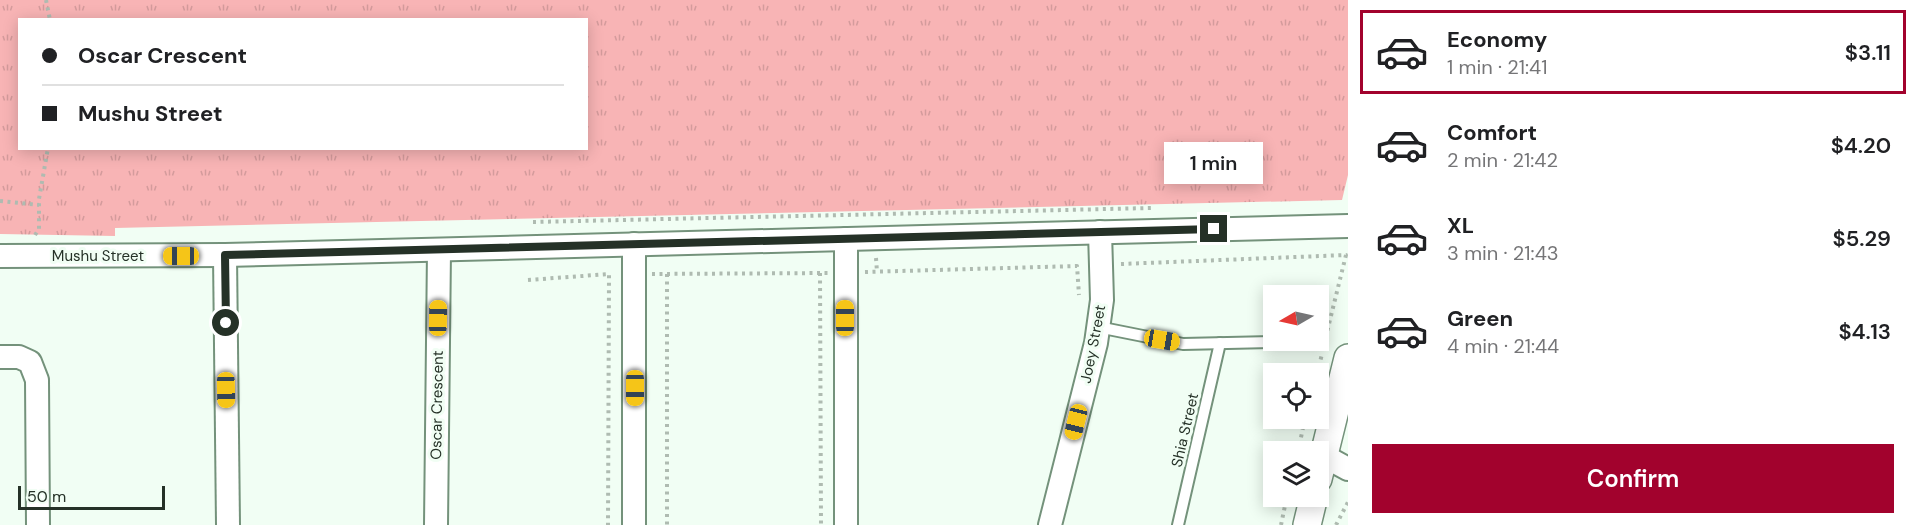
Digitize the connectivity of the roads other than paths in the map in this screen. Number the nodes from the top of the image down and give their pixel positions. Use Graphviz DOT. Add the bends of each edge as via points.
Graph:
graph roads {
  1 [pos="1348,226"];
  2 [pos="1100,232"];
  3 [pos="846,239"];
  4 [pos="634,244"];
  5 [pos="439,249"];
  6 [pos="225,255"];
  7 [pos="0,256"];
  8 [pos="1098,327"];
  9 [pos="1221,343"];
  10 [pos="1263,345"];
  11 [pos="1328,351"];
  12 [pos="0,357"];
  13 [pos="1323,441"];
  14 [pos="1329,468"];
  15 [pos="1348,468"];
  16 [pos="1311,507"];
  17 [pos="38,525"];
  18 [pos="228,525"];
  19 [pos="436,525"];
  20 [pos="634,525"];
  21 [pos="846,525"];
  22 [pos="1050,525"];
  23 [pos="1178,525"];
  24 [pos="1307,525"];
  1 -- 2 [label="street, Mushu Street"];
  2 -- 3 [label="street, Mushu Street"];
  2 -- 8 [label="street, Joey Street" via="1102,300"];
  3 -- 4 [label="street, Mushu Street"];
  3 -- 21 [label="street"];
  4 -- 5 [label="street, Mushu Street"];
  4 -- 20 [label="street"];
  5 -- 6 [label="street, Mushu Street"];
  5 -- 19 [label="street, Oscar Crescent"];
  6 -- 7 [label="street, Mushu Street"];
  6 -- 18 [label="street"];
  8 -- 9 [label="lane" via="1183,344"];
  8 -- 22 [label="street, Joey Street"];
  9 -- 10 [label="lane"];
  9 -- 23 [label="lane, Shia Street"];
  11 -- 13 [label="street"];
  12 -- 17 [label="street" via="19,357 30,362 37,380"];
  14 -- 15 [label="street"];
  16 -- 24 [label="street"];
}
